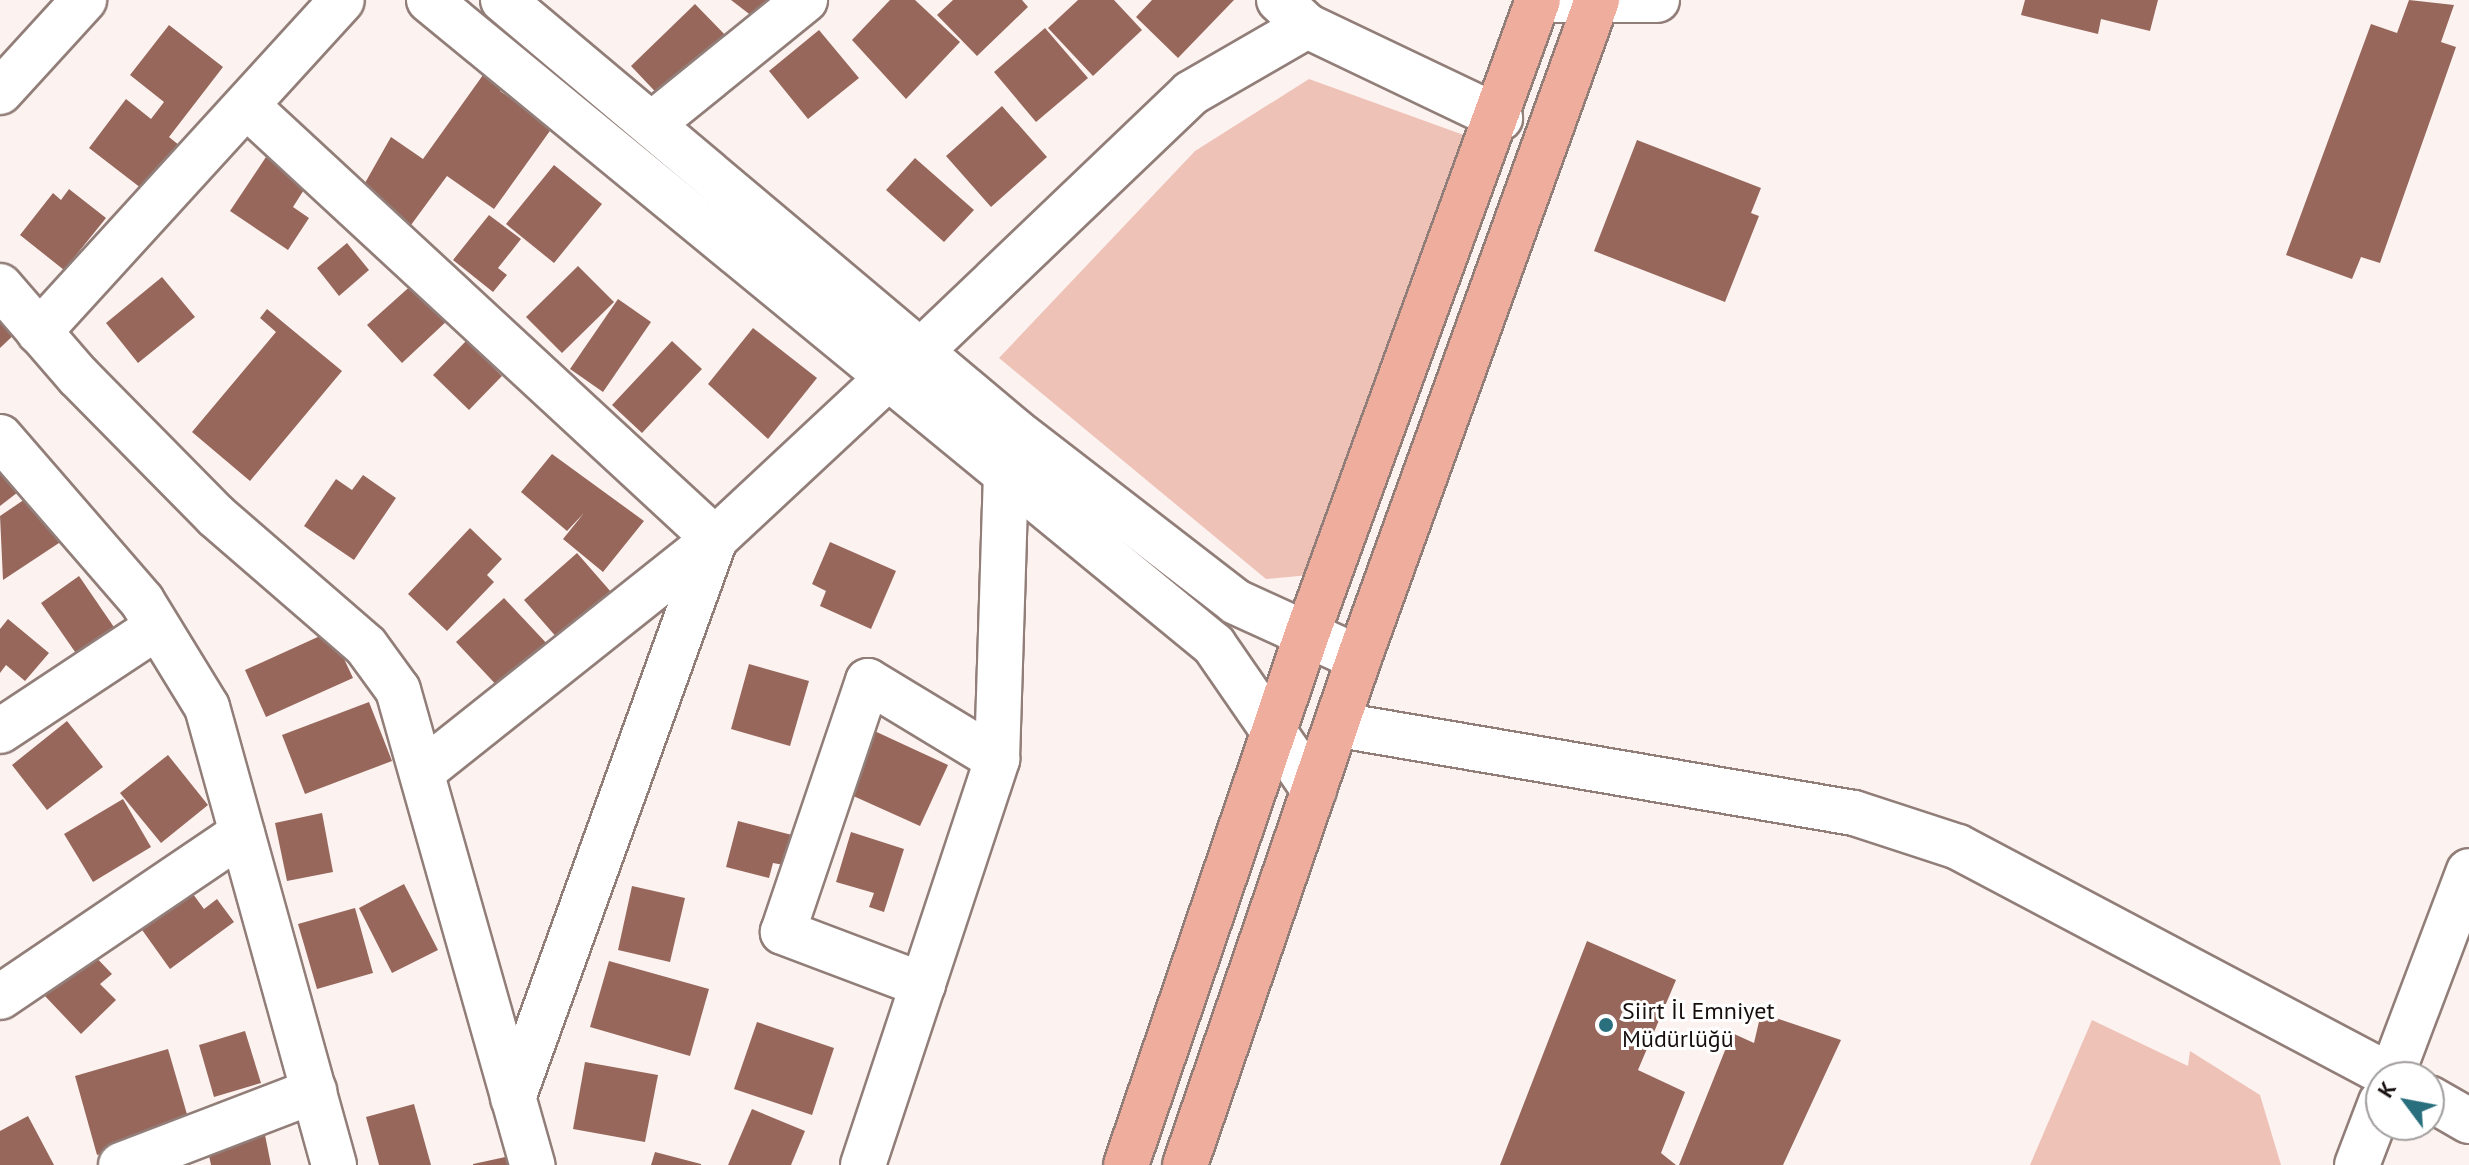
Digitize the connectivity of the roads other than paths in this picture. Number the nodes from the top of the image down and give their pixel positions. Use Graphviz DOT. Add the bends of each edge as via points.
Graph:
graph roads {
  1 [pos="84,0"];
  2 [pos="342,0"];
  3 [pos="429,0"];
  4 [pos="503,0"];
  5 [pos="805,0"];
  6 [pos="1539,0"];
  7 [pos="1657,0"];
  8 [pos="1597,2"];
  9 [pos="1293,13"];
  10 [pos="0,92"];
  11 [pos="247,106"];
  12 [pos="1500,118"];
  13 [pos="652,124"];
  14 [pos="0,286"];
  15 [pos="39,332"];
  16 [pos="906,363"];
  17 [pos="0,437"];
  18 [pos="1006,470"];
  19 [pos="715,539"];
  20 [pos="157,627"];
  21 [pos="1306,637"];
  22 [pos="1359,658"];
  23 [pos="1340,725"];
  24 [pos="1274,730"];
  25 [pos="0,731"];
  26 [pos="997,759"];
  27 [pos="423,771"];
  28 [pos="1314,790"];
  29 [pos="242,833"];
  30 [pos="2469,871"];
  31 [pos="923,985"];
  32 [pos="0,997"];
  33 [pos="2397,1061"];
  34 [pos="2365,1070"];
  35 [pos="314,1091"];
  36 [pos="513,1098"];
  37 [pos="2445,1107"];
  38 [pos="2469,1121"];
  39 [pos="2366,1141"];
  40 [pos="121,1165"];
  41 [pos="334,1165"];
  42 [pos="532,1165"];
  43 [pos="863,1165"];
  44 [pos="1126,1165"];
  45 [pos="1185,1165"];
  46 [pos="2357,1165"];
  1 -- 10 [label="street"];
  2 -- 11 [label="street"];
  3 -- 16 [label="street"];
  4 -- 13 [label="street"];
  5 -- 13 [label="street"];
  6 -- 8 [label="street"];
  6 -- 12 [label="main road"];
  7 -- 8 [label="street"];
  8 -- 22 [label="main road"];
  9 -- 12 [label="street"];
  9 -- 16 [label="street" via="1191,93"];
  11 -- 15 [label="street"];
  11 -- 19 [label="street"];
  12 -- 21 [label="main road"];
  13 -- 16 [label="street"];
  14 -- 15 [label="street"];
  15 -- 27 [label="street" via="216,516 366,646 398,690"];
  16 -- 18 [label="street"];
  16 -- 19 [label="street"];
  16 -- 21 [label="street" via="1236,602"];
  17 -- 20 [label="street"];
  18 -- 24 [label="street" via="1214,645"];
  18 -- 26 [label="street"];
  19 -- 27 [label="street"];
  19 -- 36 [label="street"];
  20 -- 25 [label="street"];
  20 -- 29 [label="street" via="207,707"];
  21 -- 22 [label="street"];
  21 -- 24 [label="main road"];
  22 -- 23 [label="main road"];
  23 -- 28 [label="main road"];
  23 -- 34 [label="street" via="1854,813 1958,847"];
  24 -- 28 [label="street"];
  24 -- 44 [label="main road"];
  26 -- 31 [label="street"];
  26 -- 31 [label="street" via="868,681 783,932"];
  27 -- 36 [label="street"];
  28 -- 45 [label="main road"];
  29 -- 32 [label="street"];
  29 -- 35 [label="street"];
  30 -- 33 [label="street"];
  31 -- 43 [label="street"];
  35 -- 40 [label="street"];
  35 -- 41 [label="street"];
  36 -- 42 [label="street"];
  37 -- 38 [label="street"];
  39 -- 46 [label="street"];
}
